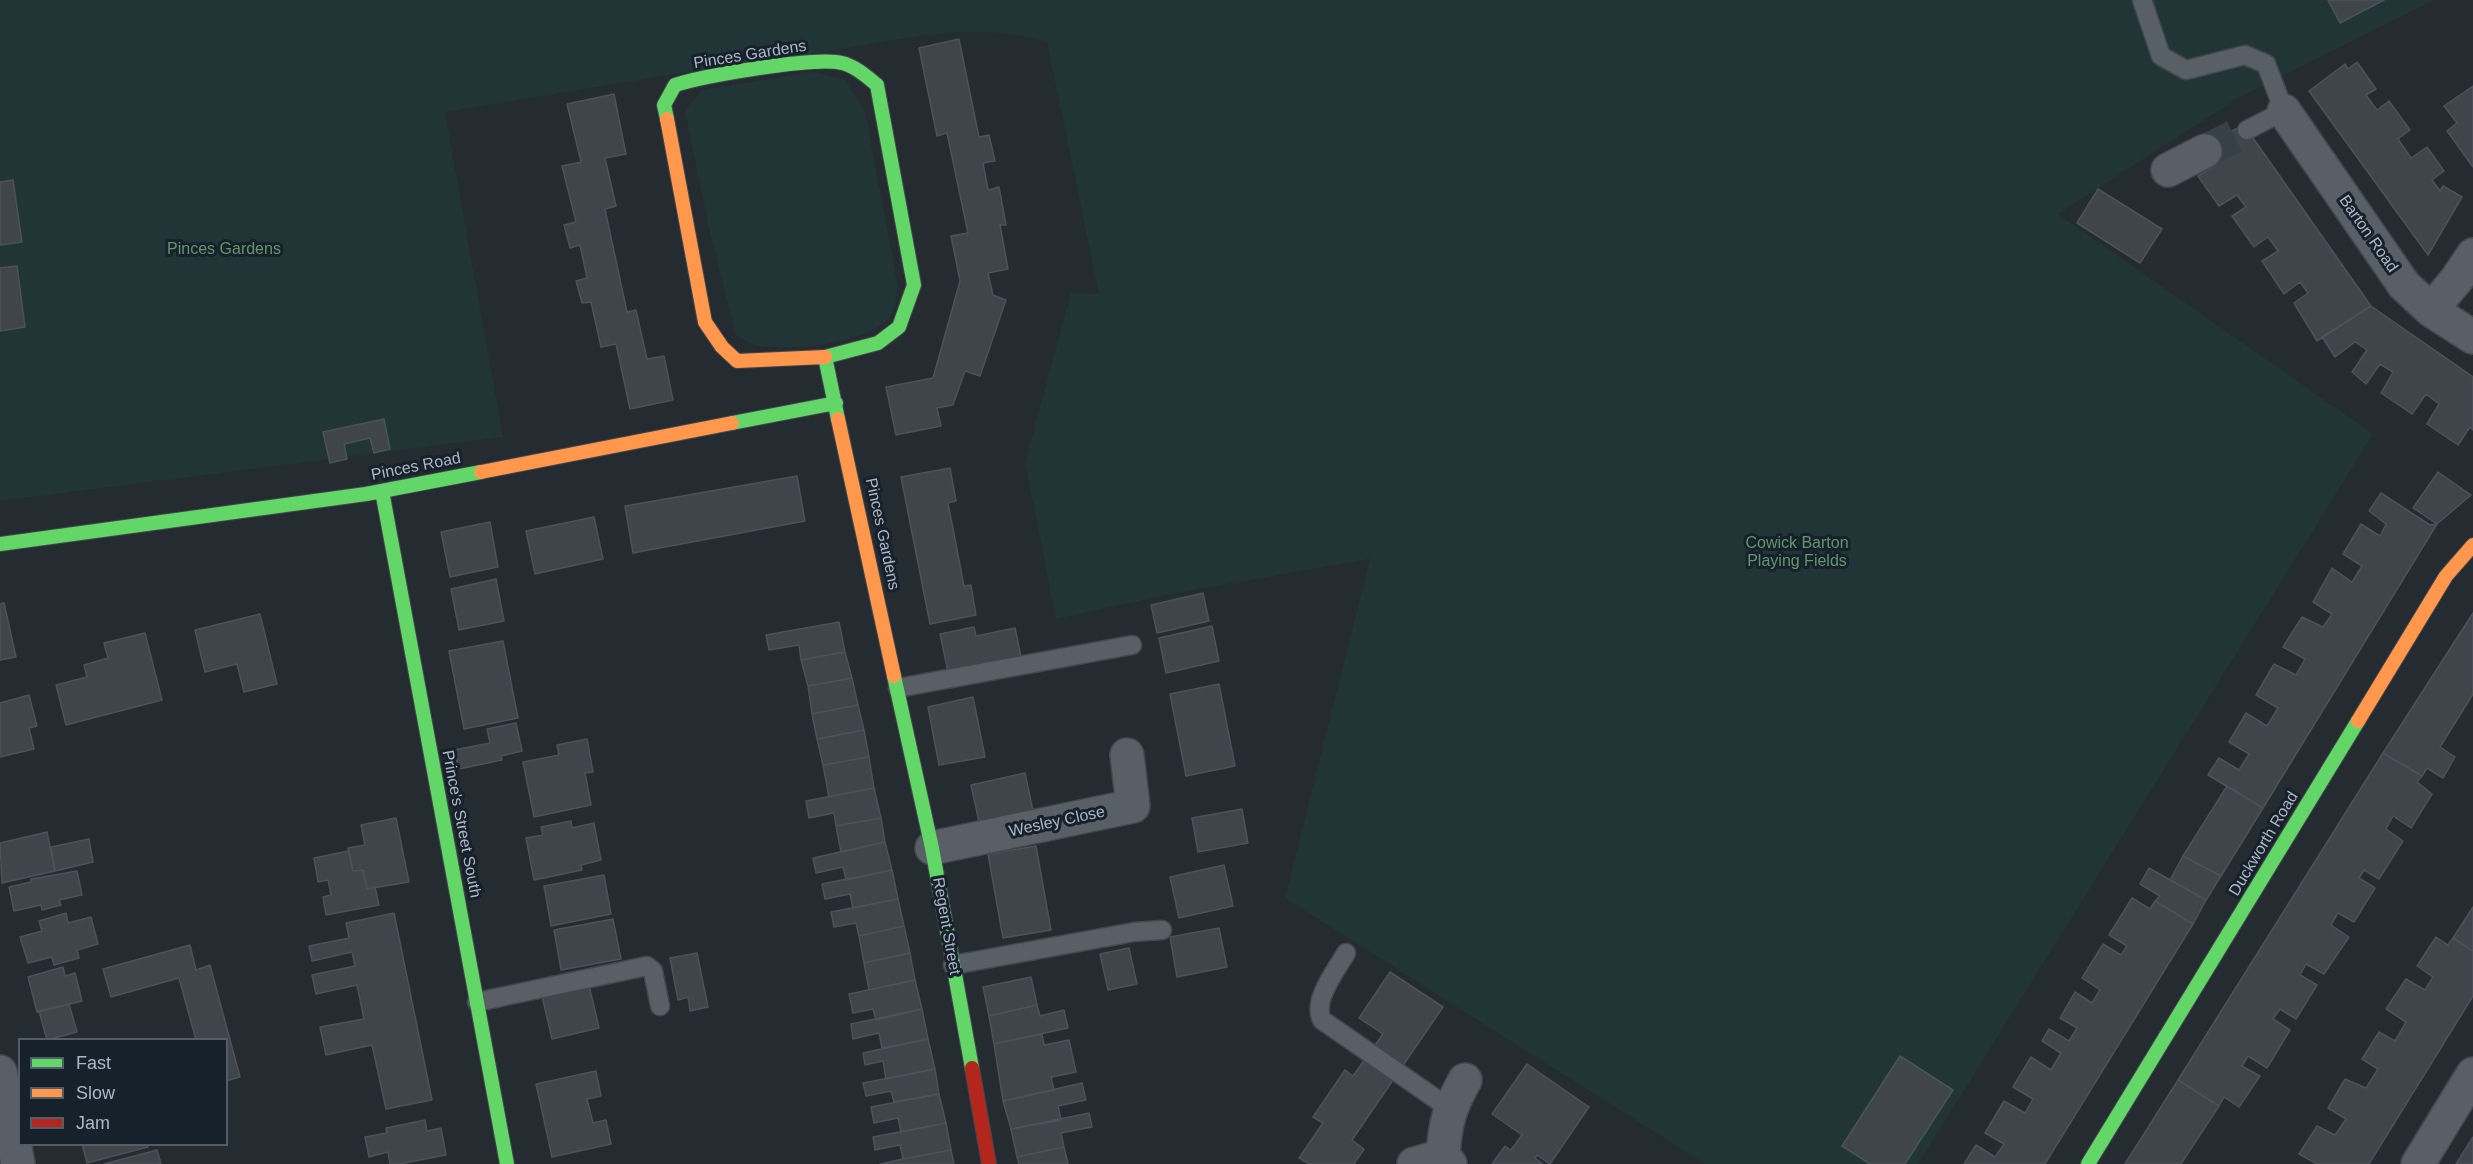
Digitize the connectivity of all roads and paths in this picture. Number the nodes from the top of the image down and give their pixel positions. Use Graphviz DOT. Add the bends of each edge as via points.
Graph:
graph roads {
  1 [pos="2142,0"];
  2 [pos="2284,111"];
  3 [pos="2247,130"];
  4 [pos="2205,151"];
  5 [pos="2168,170"];
  6 [pos="2473,255"];
  7 [pos="2431,310"];
  8 [pos="2473,338"];
  9 [pos="825,357"];
  10 [pos="836,404"];
  11 [pos="382,491"];
  12 [pos="0,544"];
  13 [pos="2473,545"];
  14 [pos="883,613"];
  15 [pos="1132,645"];
  16 [pos="898,688"];
  17 [pos="1127,755"];
  18 [pos="932,848"];
  19 [pos="1162,930"];
  20 [pos="1346,953"];
  21 [pos="953,965"];
  22 [pos="477,1002"];
  23 [pos="660,1006"];
  24 [pos="0,1072"];
  25 [pos="2473,1074"];
  26 [pos="1457,1094"];
  27 [pos="1436,1161"];
  28 [pos="18,1164"];
  29 [pos="507,1164"];
  30 [pos="989,1164"];
  31 [pos="2088,1164"];
  32 [pos="2418,1164"];
  1 -- 2 [label="lane" via="2161,56 2186,70 2245,56 2266,64"];
  2 -- 3 [label="lane"];
  2 -- 7 [label="street, Barton Road" via="2404,285"];
  4 -- 5 [label="street"];
  6 -- 7 [label="street"];
  7 -- 8 [label="street, Barton Road"];
  9 -- 9 [label="street, Pinces Gardens" via="737,361 705,322 664,105 676,84 834,60 858,68 877,85 914,285 899,327 878,343"];
  9 -- 10 [label="street, Pinces Gardens"];
  10 -- 11 [label="street, Pinces Road"];
  10 -- 14 [label="street, Pinces Gardens"];
  11 -- 12 [label="street, Pinces Road"];
  11 -- 22 [label="street, Prince's Street South"];
  13 -- 31 [label="street, Duckworth Road" via="2446,576"];
  14 -- 16 [label="street, Regent Street"];
  15 -- 16 [label="lane"];
  16 -- 18 [label="street, Regent Street"];
  17 -- 18 [label="street, Wesley Close" via="1133,806"];
  18 -- 21 [label="street, Regent Street"];
  19 -- 21 [label="lane"];
  20 -- 26 [label="lane" via="1320,1001 1318,1012 1322,1020"];
  21 -- 30 [label="street, Regent Street"];
  22 -- 23 [label="lane" via="647,966 652,971"];
  22 -- 29 [label="street, Prince's Street South"];
  24 -- 28 [label="street"];
  25 -- 32 [label="street"];
  26 -- 27 [label="street"];
}
